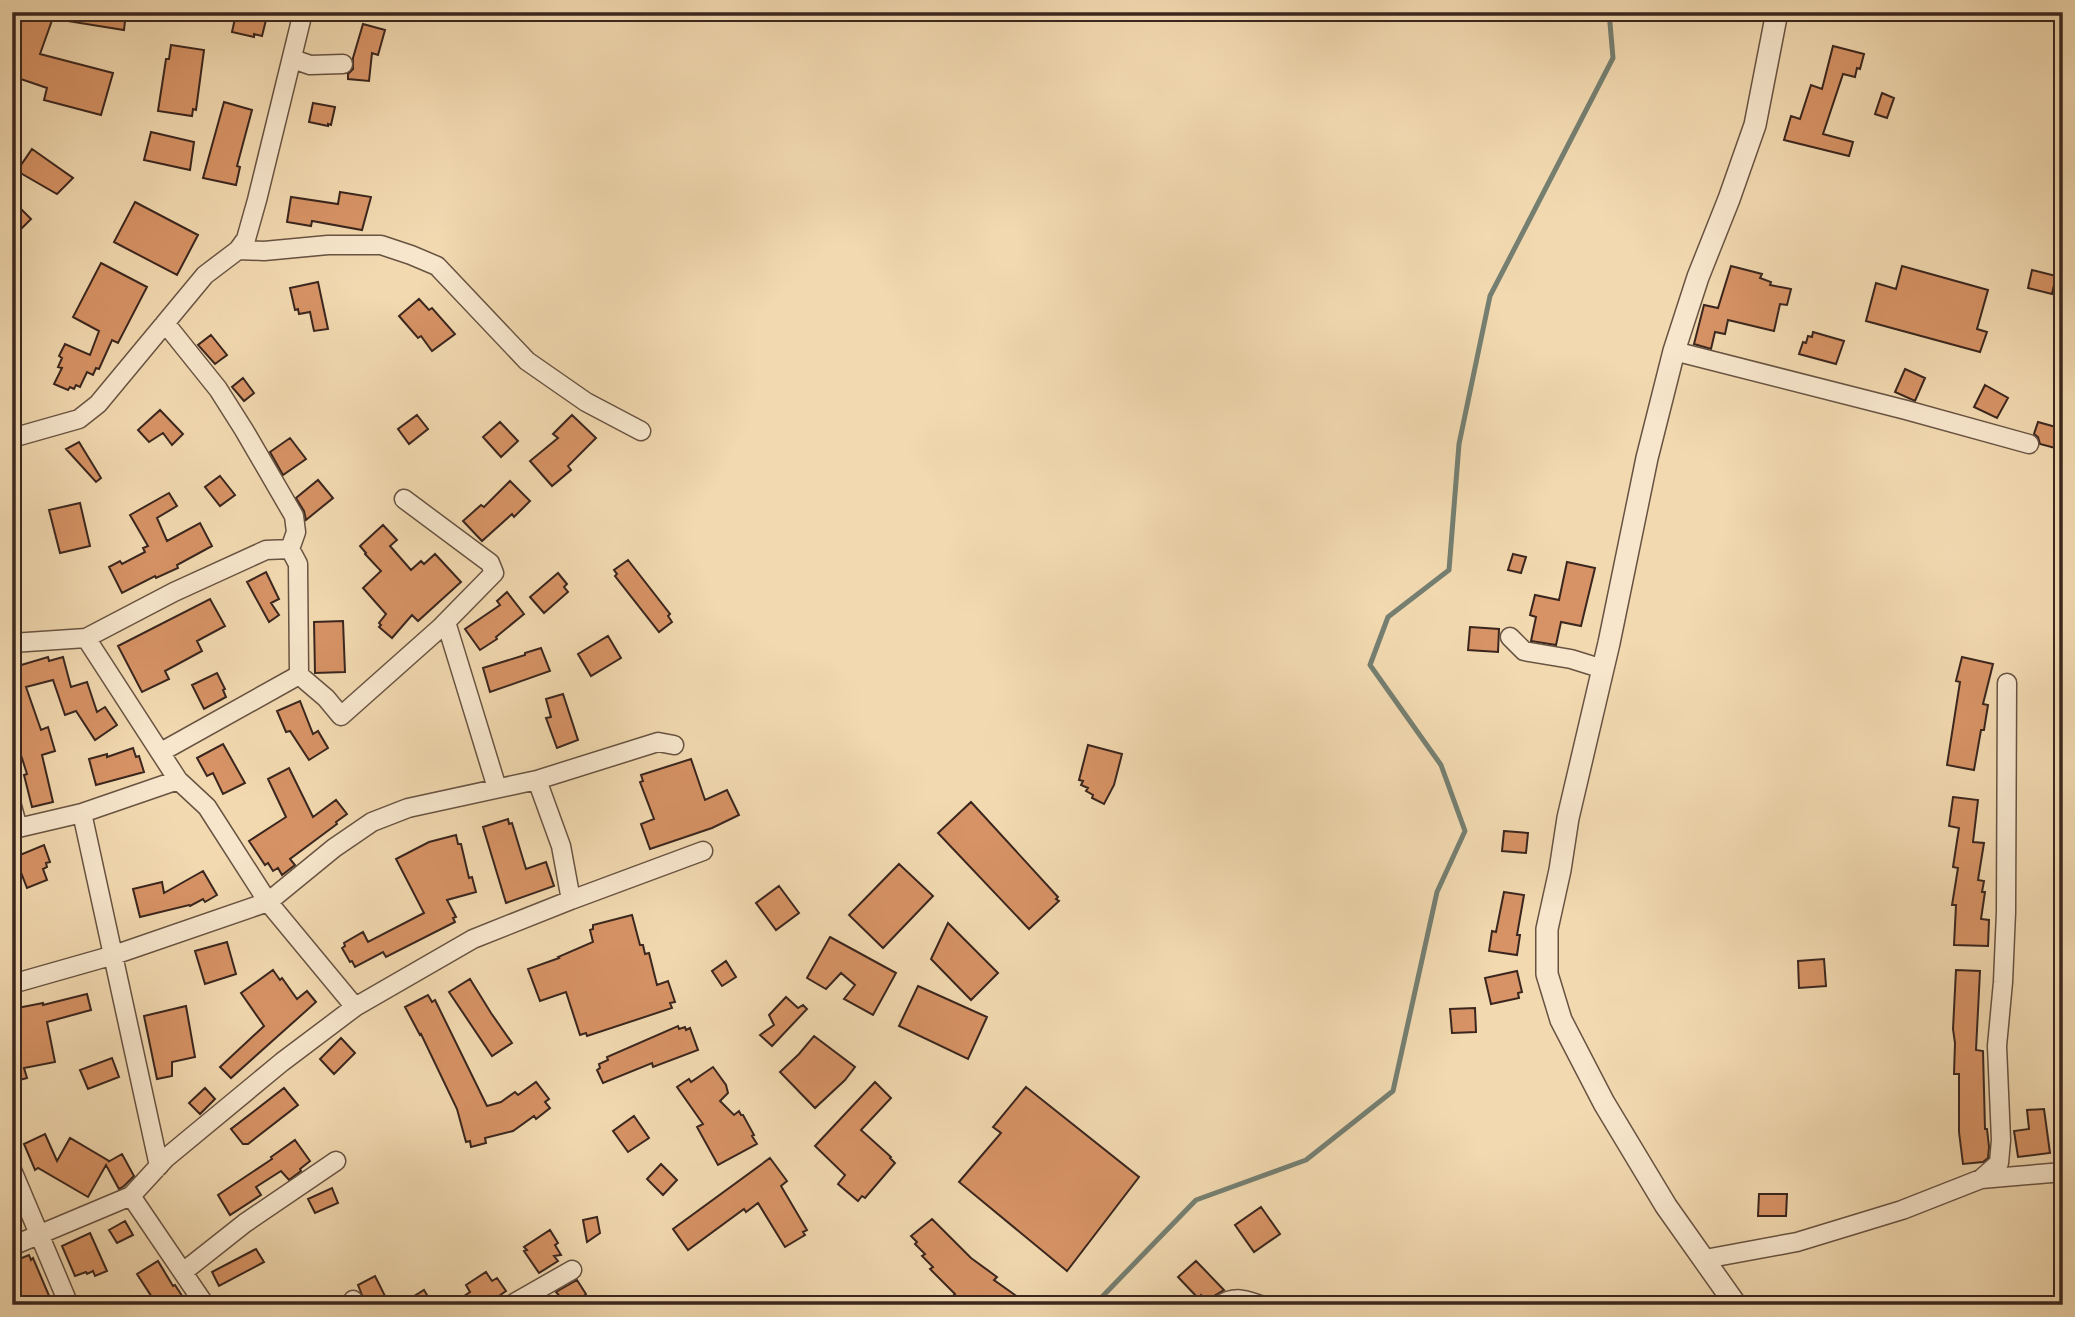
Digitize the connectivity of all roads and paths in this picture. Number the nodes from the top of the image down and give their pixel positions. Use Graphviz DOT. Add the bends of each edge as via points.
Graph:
graph roads {
  1 [pos="303,12"];
  2 [pos="1777,12"];
  3 [pos="293,59"];
  4 [pos="343,64"];
  5 [pos="238,250"];
  6 [pos="165,323"];
  7 [pos="1674,351"];
  8 [pos="641,431"];
  9 [pos="12,438"];
  10 [pos="2029,444"];
  11 [pos="404,499"];
  12 [pos="290,549"];
  13 [pos="446,622"];
  14 [pos="1510,636"];
  15 [pos="86,638"];
  16 [pos="12,643"];
  17 [pos="1602,669"];
  18 [pos="299,675"];
  19 [pos="2007,683"];
  20 [pos="674,745"];
  21 [pos="161,752"];
  22 [pos="178,780"];
  23 [pos="537,780"];
  24 [pos="497,788"];
  25 [pos="12,806"];
  26 [pos="82,813"];
  27 [pos="15,829"];
  28 [pos="703,851"];
  29 [pos="571,900"];
  30 [pos="268,902"];
  31 [pos="114,955"];
  32 [pos="12,984"];
  33 [pos="355,1007"];
  34 [pos="335,1161"];
  35 [pos="159,1166"];
  36 [pos="12,1170"];
  37 [pos="2063,1172"];
  38 [pos="1981,1179"];
  39 [pos="131,1196"];
  40 [pos="39,1236"];
  41 [pos="12,1246"];
  42 [pos="1705,1259"];
  43 [pos="572,1269"];
  44 [pos="183,1272"];
  45 [pos="69,1305"];
  46 [pos="205,1305"];
  47 [pos="511,1305"];
  48 [pos="1220,1305"];
  49 [pos="1261,1305"];
  50 [pos="1736,1305"];
  1 -- 3 [label="street"];
  2 -- 7 [label="street" via="1755,125"];
  3 -- 4 [label="street" via="310,65"];
  3 -- 5 [label="street" via="246,239"];
  5 -- 6 [label="street" via="205,275"];
  5 -- 8 [label="street" via="381,245 437,266 527,361 586,402"];
  6 -- 9 [label="street" via="98,404 79,419"];
  6 -- 12 [label="street" via="218,389 295,516"];
  7 -- 10 [label="street"];
  7 -- 17 [label="street"];
  11 -- 13 [label="street" via="490,563 494,573"];
  12 -- 15 [label="street" via="266,550"];
  12 -- 18 [label="street" via="298,564"];
  13 -- 18 [label="street" via="341,716"];
  13 -- 24 [label="street"];
  14 -- 17 [label="street" via="1524,651"];
  15 -- 16 [label="street"];
  15 -- 21 [label="street"];
  17 -- 42 [label="street" via="1547,929 1547,975 1561,1020 1604,1103 1666,1206"];
  18 -- 21 [label="street"];
  19 -- 38 [label="street" via="2006,912 1997,1046 2001,1140 1999,1163"];
  20 -- 23 [label="street" via="658,742"];
  21 -- 22 [label="street"];
  22 -- 26 [label="street"];
  22 -- 30 [label="street" via="207,807"];
  23 -- 24 [label="street"];
  23 -- 29 [label="street" via="561,846"];
  24 -- 30 [label="street" via="408,808 372,822"];
  25 -- 27 [label="street"];
  26 -- 27 [label="street"];
  26 -- 31 [label="street"];
  28 -- 29 [label="street"];
  29 -- 33 [label="street" via="473,939"];
  30 -- 31 [label="street"];
  30 -- 33 [label="street"];
  31 -- 32 [label="street"];
  31 -- 35 [label="street"];
  33 -- 35 [label="street"];
  34 -- 44 [label="street"];
  35 -- 39 [label="street"];
  36 -- 40 [label="street"];
  37 -- 38 [label="street"];
  38 -- 42 [label="street" via="1902,1210 1797,1242"];
  39 -- 40 [label="street"];
  39 -- 44 [label="street"];
  40 -- 41 [label="street"];
  40 -- 45 [label="street"];
  42 -- 50 [label="street"];
  43 -- 47 [label="street"];
  44 -- 46 [label="street"];
  48 -- 49 [label="street" via="1239,1297"];
}
